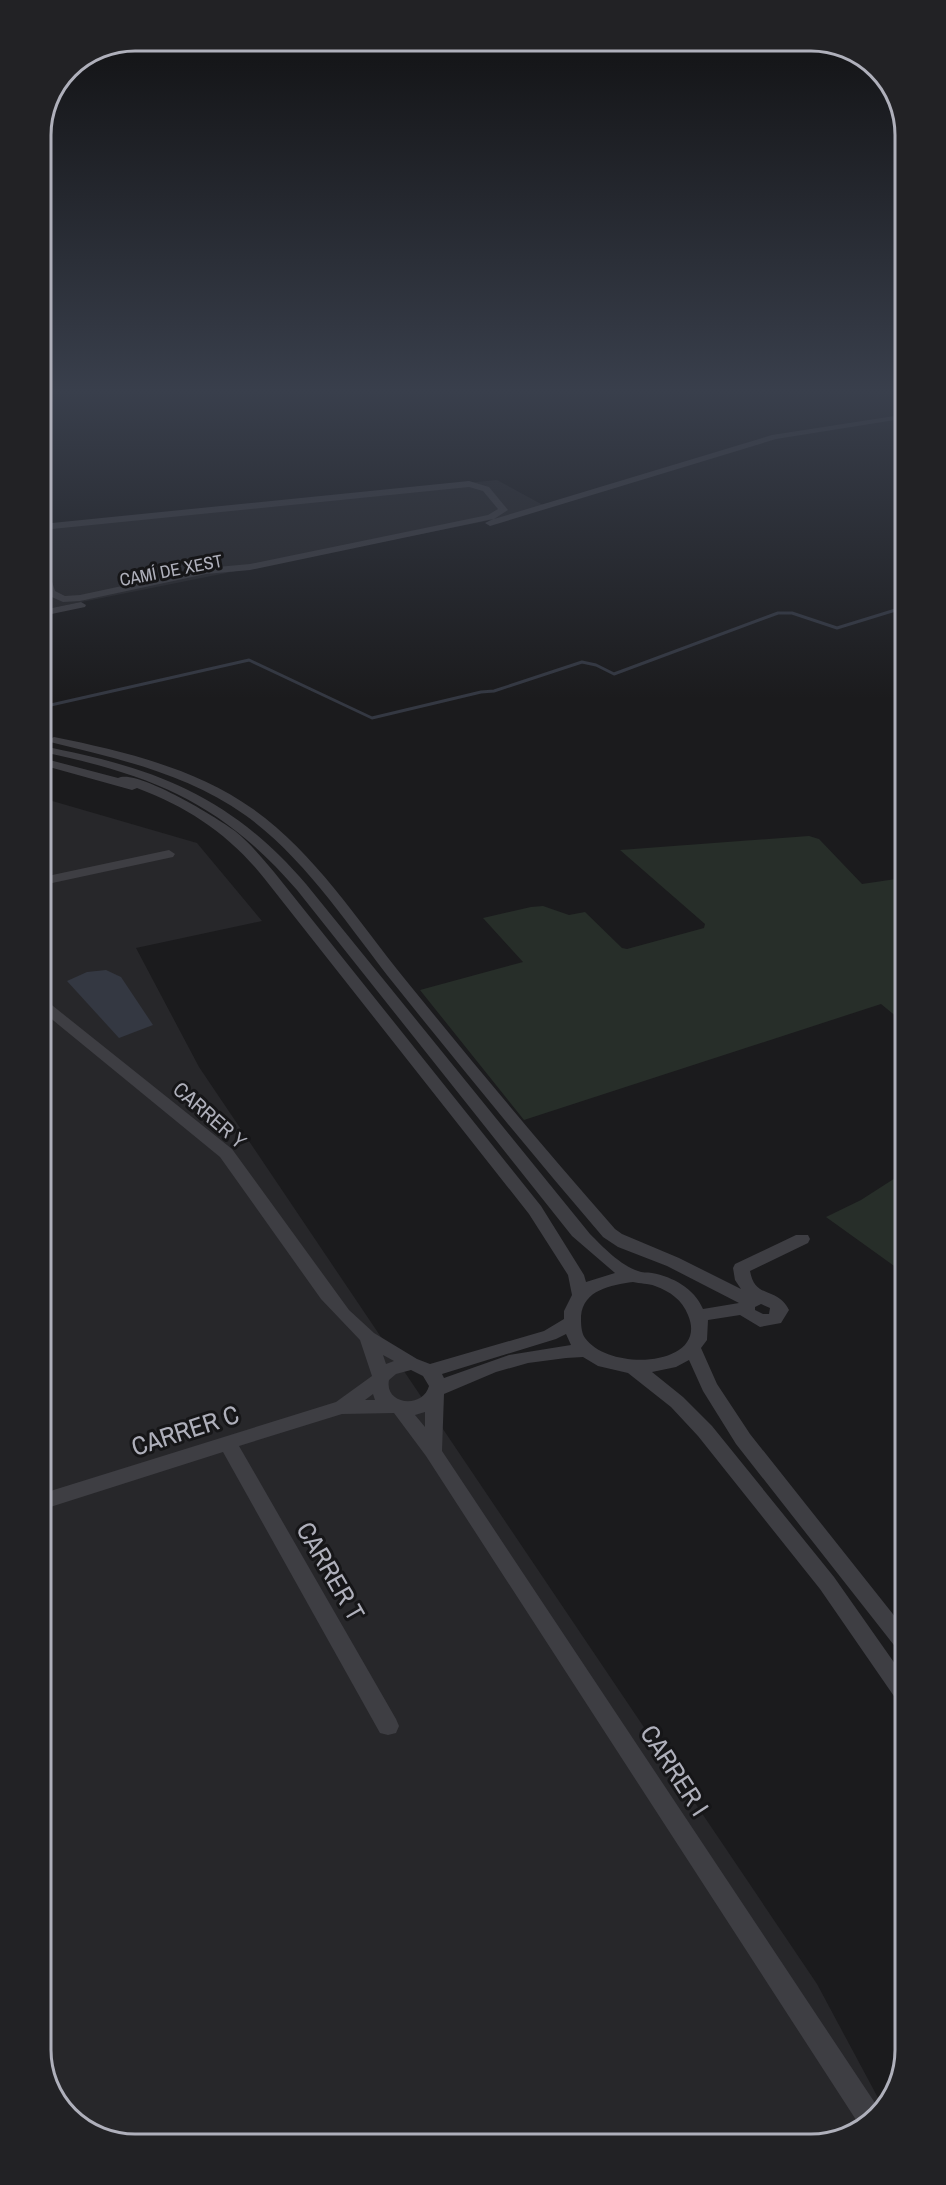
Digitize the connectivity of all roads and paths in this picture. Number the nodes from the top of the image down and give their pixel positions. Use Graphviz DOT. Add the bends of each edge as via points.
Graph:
graph roads {
  1 [pos="352,495"];
  2 [pos="491,495"];
  3 [pos="586,495"];
  4 [pos="51,523"];
  5 [pos="51,593"];
  6 [pos="51,611"];
  7 [pos="51,740"];
  8 [pos="51,751"];
  9 [pos="51,761"];
  10 [pos="169,854"];
  11 [pos="51,879"];
  12 [pos="51,1011"];
  13 [pos="802,1239"];
  14 [pos="633,1276"];
  15 [pos="581,1296"];
  16 [pos="751,1303"];
  17 [pos="699,1316"];
  18 [pos="572,1322"];
  19 [pos="368,1337"];
  20 [pos="692,1347"];
  21 [pos="585,1350"];
  22 [pos="411,1364"];
  23 [pos="634,1368"];
  24 [pos="430,1371"];
  25 [pos="380,1379"];
  26 [pos="436,1392"];
  27 [pos="342,1407"];
  28 [pos="397,1407"];
  29 [pos="228,1443"];
  30 [pos="433,1451"];
  31 [pos="51,1500"];
  32 [pos="895,1632"];
  33 [pos="895,1682"];
  34 [pos="388,1726"];
  35 [pos="866,2113"];
  1 -- 4 [label="street"];
  2 -- 5 [label="street" via="503,510 497,516 80,598"];
  3 -- 6 [label="street, CAMÍ DE XEST" via="501,521"];
  7 -- 16 [label="street" via="123,756 174,773 249,811 296,854 609,1233 623,1244 702,1275"];
  8 -- 14 [label="street" via="156,779 207,804 260,843 325,917 578,1232 600,1254"];
  9 -- 15 [label="street" via="131,781 170,797 240,842 534,1210 576,1275"];
  10 -- 11 [label="street"];
  12 -- 19 [label="street, CARRER Y" via="226,1153 332,1301"];
  13 -- 16 [label="street" via="741,1268"];
  14 -- 15 [label="street" via="611,1279 589,1288"];
  14 -- 17 [label="street" via="675,1288 691,1301"];
  15 -- 18 [label="street" via="571,1310"];
  16 -- 17 [label="street"];
  17 -- 20 [label="street" via="700,1330"];
  18 -- 21 [label="street" via="572,1332"];
  18 -- 24 [label="street" via="550,1335"];
  19 -- 22 [label="street, CARRER Y"];
  19 -- 25 [label="street, CARRER Y"];
  20 -- 23 [label="street" via="679,1359 659,1367"];
  20 -- 32 [label="street" via="709,1386 743,1439"];
  21 -- 23 [label="street" via="604,1362"];
  21 -- 26 [label="street" via="527,1357 475,1373"];
  22 -- 24 [label="street"];
  22 -- 25 [label="street" via="394,1367"];
  23 -- 33 [label="street" via="677,1402 705,1431 827,1583"];
  24 -- 26 [label="street" via="436,1377"];
  25 -- 27 [label="street, CARRER C"];
  25 -- 28 [label="street" via="381,1398"];
  26 -- 28 [label="street" via="423,1405"];
  26 -- 30 [label="street"];
  27 -- 28 [label="street, CARRER C"];
  27 -- 29 [label="street, CARRER C"];
  28 -- 30 [label="street, CARRER I"];
  29 -- 31 [label="street, CARRER C"];
  29 -- 34 [label="street, CARRER T"];
  30 -- 35 [label="street, CARRER I"];
}
